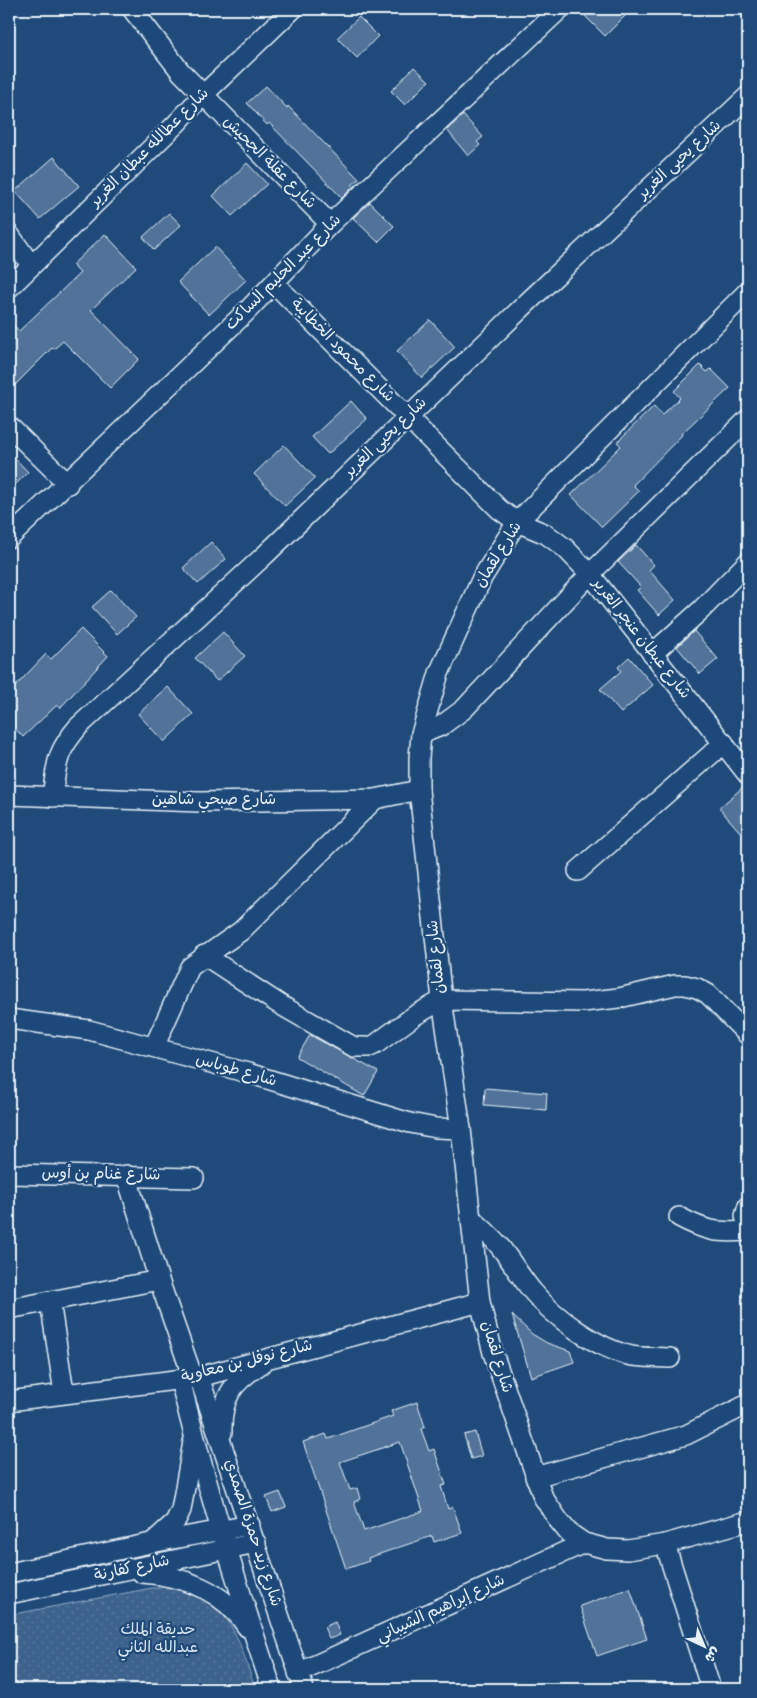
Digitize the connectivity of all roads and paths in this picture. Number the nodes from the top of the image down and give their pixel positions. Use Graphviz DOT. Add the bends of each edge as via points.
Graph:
graph roads {
  1 [pos="132,9"];
  2 [pos="293,9"];
  3 [pos="560,9"];
  4 [pos="203,95"];
  5 [pos="748,96"];
  6 [pos="330,224"];
  7 [pos="9,234"];
  8 [pos="31,265"];
  9 [pos="274,283"];
  10 [pos="9,288"];
  11 [pos="748,291"];
  12 [pos="408,418"];
  13 [pos="748,419"];
  14 [pos="9,426"];
  15 [pos="68,484"];
  16 [pos="517,522"];
  17 [pos="9,538"];
  18 [pos="748,562"];
  19 [pos="590,574"];
  20 [pos="652,654"];
  21 [pos="421,734"];
  22 [pos="724,743"];
  23 [pos="748,775"];
  24 [pos="419,790"];
  25 [pos="9,795"];
  26 [pos="52,797"];
  27 [pos="375,799"];
  28 [pos="578,871"];
  29 [pos="204,956"];
  30 [pos="442,1000"];
  31 [pos="9,1019"];
  32 [pos="748,1035"];
  33 [pos="154,1047"];
  34 [pos="461,1129"];
  35 [pos="9,1174"];
  36 [pos="126,1175"];
  37 [pos="194,1178"];
  38 [pos="748,1206"];
  39 [pos="679,1217"];
  40 [pos="472,1219"];
  41 [pos="748,1226"];
  42 [pos="748,1231"];
  43 [pos="159,1280"];
  44 [pos="50,1300"];
  45 [pos="480,1302"];
  46 [pos="9,1308"];
  47 [pos="269,1358"];
  48 [pos="670,1358"];
  49 [pos="191,1378"];
  50 [pos="64,1393"];
  51 [pos="9,1401"];
  52 [pos="748,1404"];
  53 [pos="194,1439"];
  54 [pos="222,1444"];
  55 [pos="536,1477"];
  56 [pos="748,1521"];
  57 [pos="250,1525"];
  58 [pos="222,1530"];
  59 [pos="151,1543"];
  60 [pos="584,1543"];
  61 [pos="256,1544"];
  62 [pos="665,1544"];
  63 [pos="227,1550"];
  64 [pos="124,1572"];
  65 [pos="9,1573"];
  66 [pos="9,1594"];
  67 [pos="257,1643"];
  68 [pos="301,1681"];
  69 [pos="272,1689"];
  70 [pos="711,1689"];
  1 -- 4 [label="street, شارع عقلة الجحيش"];
  2 -- 4 [label="street, شارع عطالله عبطان الغرير"];
  3 -- 6 [label="street, شارع عبد الحليم الساكت"];
  4 -- 6 [label="street, شارع عقلة الجحيش"];
  4 -- 8 [label="street, شارع عطالله عبطان الغرير"];
  5 -- 12 [label="street, شارع يحيى الغرير"];
  6 -- 9 [label="street, شارع عبد الحليم الساكت"];
  7 -- 8 [label="street"];
  8 -- 10 [label="street, شارع عطالله عبطان الغرير"];
  9 -- 12 [label="street, شارع محمود الخطايبة"];
  9 -- 15 [label="street, شارع عبد الحليم الساكت"];
  11 -- 16 [label="street, شارع لقمان"];
  12 -- 16 [label="street, شارع محمود الخطايبة" via="483,495"];
  12 -- 26 [label="street, شارع يحيى الغرير" via="78,727 60,752"];
  13 -- 19 [label="street"];
  14 -- 15 [label="street"];
  15 -- 17 [label="street, شارع عبد الحليم الساكت"];
  16 -- 19 [label="street, شارع عبطان عنجر الغرير" via="546,534"];
  16 -- 21 [label="street, شارع لقمان" via="482,578 457,631 439,673"];
  18 -- 20 [label="street"];
  19 -- 20 [label="street, شارع عبطان عنجر الغرير"];
  19 -- 21 [label="street" via="464,710 441,726"];
  20 -- 22 [label="street, شارع عبطان عنجر الغرير"];
  21 -- 24 [label="street, شارع لقمان"];
  22 -- 23 [label="street, شارع عبطان عنجر الغرير"];
  22 -- 28 [label="street"];
  24 -- 27 [label="street, شارع صبحي شاهين"];
  24 -- 30 [label="street, شارع لقمان"];
  25 -- 26 [label="street, شارع صبحي شاهين"];
  26 -- 27 [label="street, شارع صبحي شاهين" via="199,802"];
  27 -- 29 [label="street" via="241,931"];
  29 -- 30 [label="street" via="354,1047 370,1047"];
  29 -- 33 [label="street" via="190,967"];
  30 -- 32 [label="street" via="583,1002 685,985 708,994"];
  30 -- 34 [label="street, شارع لقمان"];
  31 -- 33 [label="street, شارع طوباس" via="88,1030"];
  33 -- 34 [label="street, شارع طوباس" via="410,1123"];
  34 -- 40 [label="street, شارع لقمان"];
  35 -- 36 [label="street, شارع غنام بن أوس"];
  36 -- 37 [label="street, شارع غنام بن أوس"];
  36 -- 43 [label="street"];
  38 -- 41 [label="street" via="745,1216"];
  39 -- 42 [label="street" via="711,1231"];
  40 -- 45 [label="street, شارع لقمان"];
  40 -- 48 [label="street" via="505,1253 534,1294 559,1317 613,1350 633,1356"];
  43 -- 44 [label="street"];
  43 -- 49 [label="street"];
  44 -- 46 [label="street"];
  44 -- 50 [label="street"];
  45 -- 47 [label="street, شارع نوفل بن معاوية"];
  45 -- 55 [label="street, شارع لقمان" via="493,1353"];
  47 -- 49 [label="street, شارع نوفل بن معاوية"];
  47 -- 54 [label="street" via="240,1379 226,1398"];
  49 -- 50 [label="street, شارع نوفل بن معاوية"];
  49 -- 53 [label="street, شارع زيد حمزة الصمدي"];
  49 -- 54 [label="street, شارع زيد حمزة الصمدي"];
  50 -- 51 [label="street, شارع نوفل بن معاوية"];
  52 -- 55 [label="street" via="686,1435"];
  53 -- 58 [label="street, شارع زيد حمزة الصمدي"];
  53 -- 59 [label="street" via="181,1510 175,1522"];
  54 -- 57 [label="street, شارع زيد حمزة الصمدي"];
  55 -- 60 [label="street, شارع لقمان" via="543,1497 559,1521"];
  56 -- 62 [label="street, شارع لقمان"];
  57 -- 58 [label="street, شارع كفارنة"];
  57 -- 61 [label="street, شارع زيد حمزة الصمدي"];
  58 -- 59 [label="street, شارع كفارنة"];
  58 -- 63 [label="street, شارع زيد حمزة الصمدي"];
  59 -- 65 [label="street, شارع كفارنة"];
  60 -- 62 [label="street, شارع لقمان" via="628,1550"];
  60 -- 68 [label="street, شارع إبراهيم الشيباني"];
  61 -- 63 [label="street, شارع كفارنة"];
  61 -- 68 [label="street, شارع زيد حمزة الصمدي"];
  62 -- 70 [label="street"];
  63 -- 64 [label="street, شارع كفارنة"];
  63 -- 67 [label="street, شارع زيد حمزة الصمدي"];
  64 -- 66 [label="street, شارع كفارنة"];
  64 -- 67 [label="street" via="175,1578 218,1596 229,1604"];
  67 -- 69 [label="street, شارع زيد حمزة الصمدي"];
}
